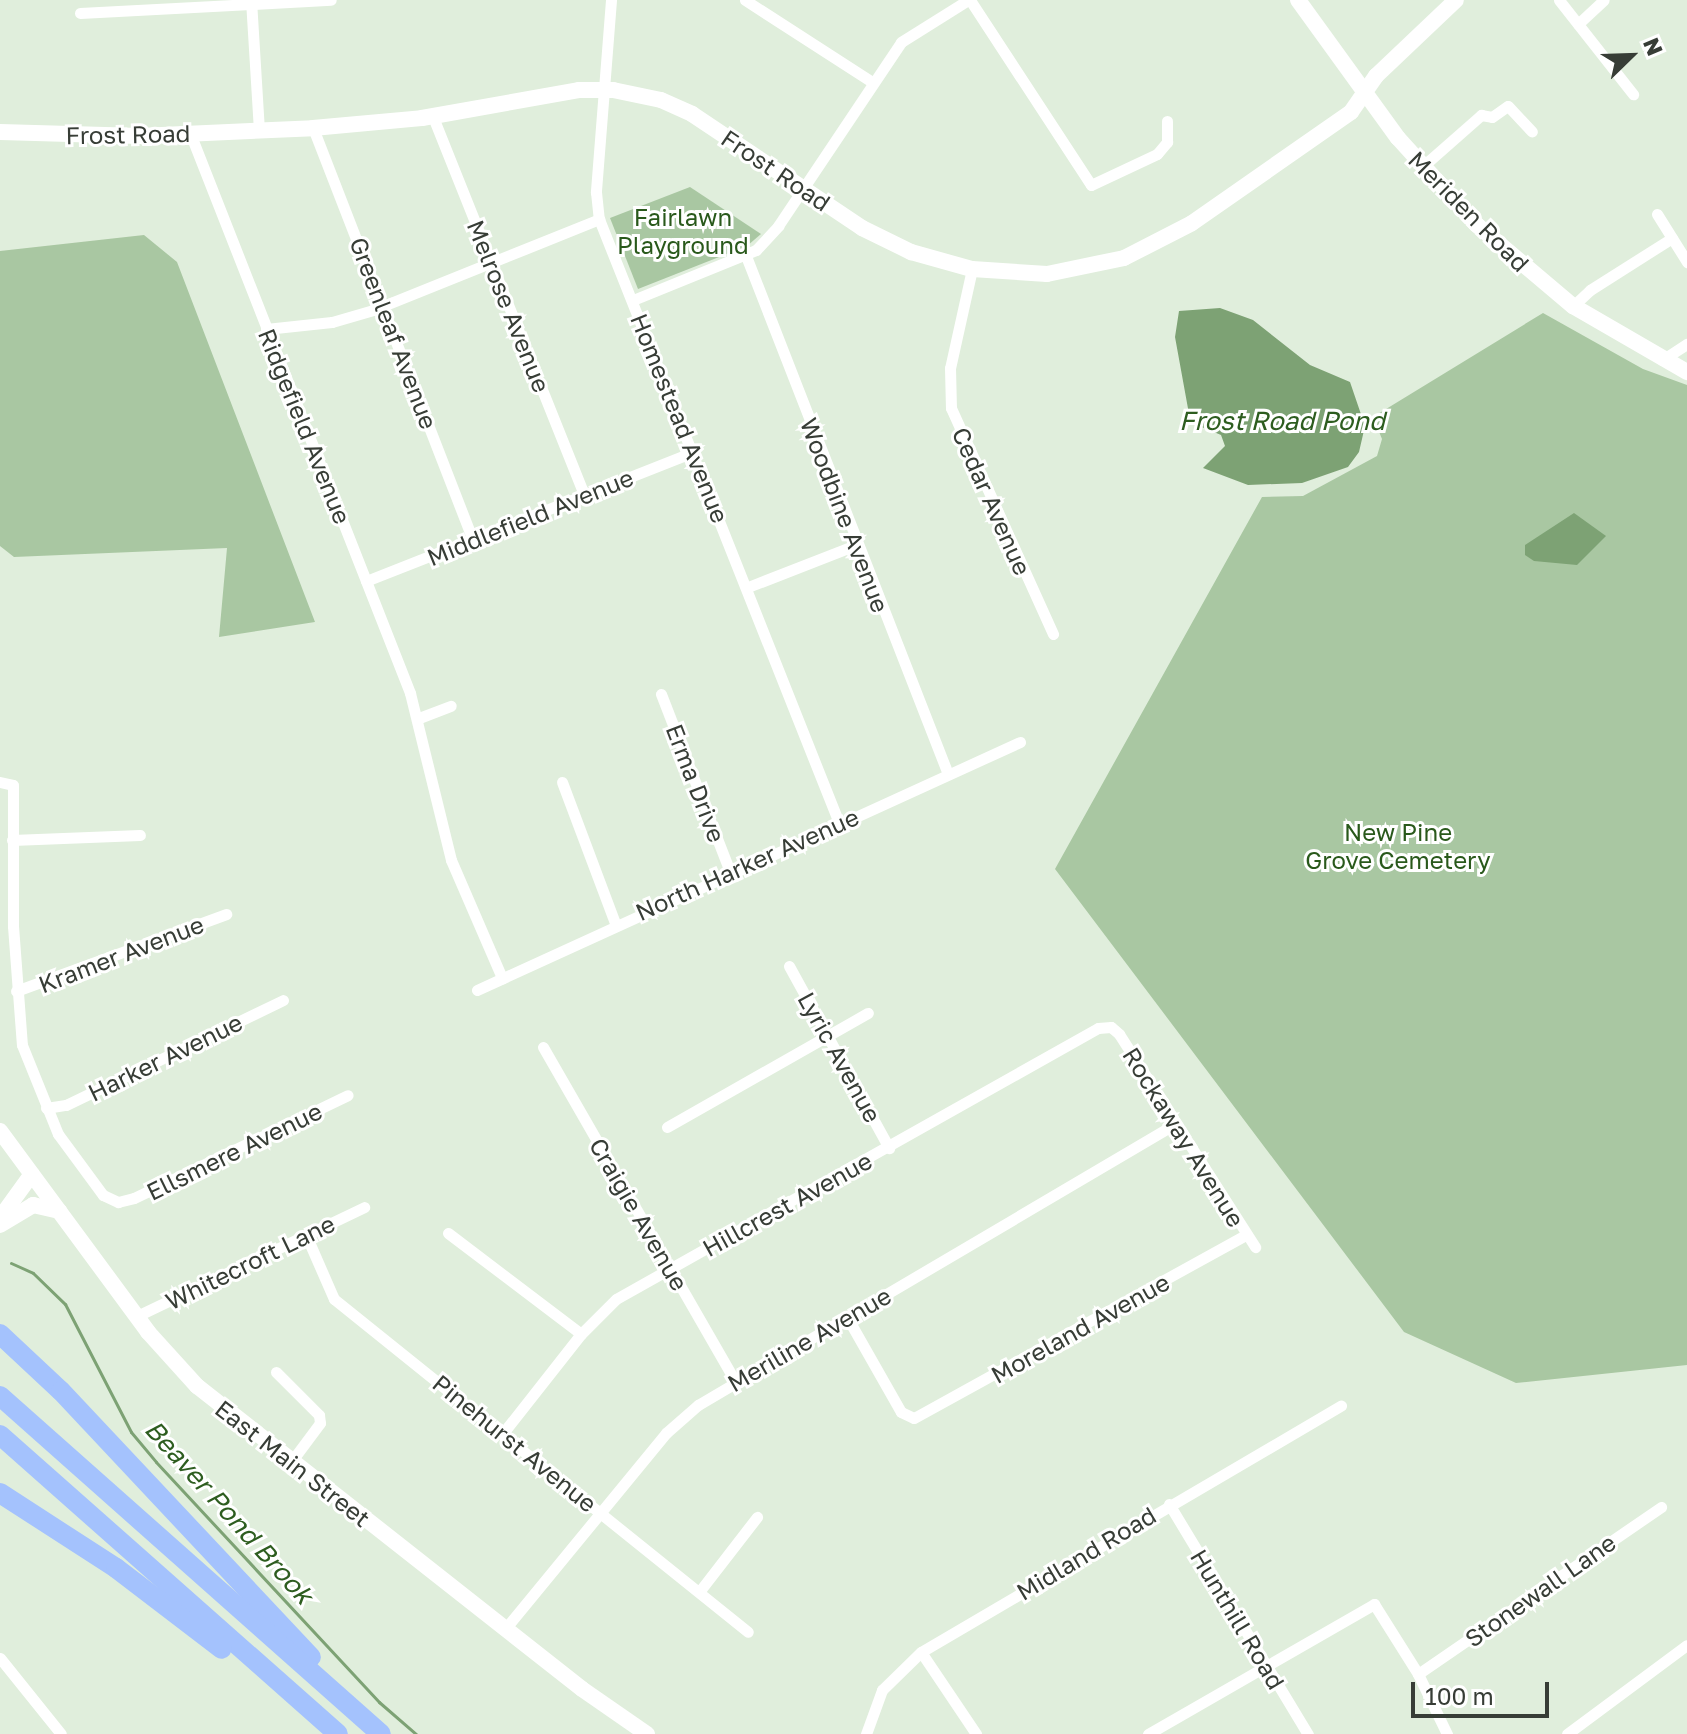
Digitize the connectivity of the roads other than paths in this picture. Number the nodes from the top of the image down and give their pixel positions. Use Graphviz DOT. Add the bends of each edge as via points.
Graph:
graph roads {
  1 [pos="331,0"];
  2 [pos="611,0"];
  3 [pos="745,0"];
  4 [pos="969,0"];
  5 [pos="1298,0"];
  6 [pos="1456,0"];
  7 [pos="1559,0"];
  8 [pos="1604,0"];
  9 [pos="251,3"];
  10 [pos="80,13"];
  11 [pos="1578,24"];
  12 [pos="872,82"];
  13 [pos="605,90"];
  14 [pos="1365,93"];
  15 [pos="1633,94"];
  16 [pos="433,117"];
  17 [pos="1167,121"];
  18 [pos="313,128"];
  19 [pos="259,130"];
  20 [pos="0,132"];
  21 [pos="1532,132"];
  22 [pos="190,133"];
  23 [pos="1422,167"];
  24 [pos="804,188"];
  25 [pos="1657,214"];
  26 [pos="599,219"];
  27 [pos="1672,238"];
  28 [pos="746,256"];
  29 [pos="1687,262"];
  30 [pos="492,263"];
  31 [pos="972,269"];
  32 [pos="633,300"];
  33 [pos="384,305"];
  34 [pos="1573,306"];
  35 [pos="266,329"];
  36 [pos="1687,344"];
  37 [pos="1662,360"];
  38 [pos="1687,372"];
  39 [pos="693,452"];
  40 [pos="584,495"];
  41 [pos="473,540"];
  42 [pos="856,545"];
  43 [pos="366,581"];
  44 [pos="748,587"];
  45 [pos="1053,634"];
  46 [pos="661,694"];
  47 [pos="451,706"];
  48 [pos="419,718"];
  49 [pos="1020,742"];
  50 [pos="948,774"];
  51 [pos="0,782"];
  52 [pos="562,782"];
  53 [pos="839,823"];
  54 [pos="140,835"];
  55 [pos="12,840"];
  56 [pos="730,872"];
  57 [pos="226,914"];
  58 [pos="615,923"];
  59 [pos="789,966"];
  60 [pos="502,978"];
  61 [pos="477,990"];
  62 [pos="16,991"];
  63 [pos="283,1000"];
  64 [pos="868,1013"];
  65 [pos="1111,1027"];
  66 [pos="830,1036"];
  67 [pos="543,1047"];
  68 [pos="348,1095"];
  69 [pos="46,1108"];
  70 [pos="1175,1124"];
  71 [pos="667,1127"];
  72 [pos="0,1131"];
  73 [pos="889,1148"];
  74 [pos="32,1174"];
  75 [pos="364,1207"];
  76 [pos="59,1211"];
  77 [pos="0,1218"];
  78 [pos="0,1225"];
  79 [pos="448,1233"];
  80 [pos="306,1235"];
  81 [pos="1245,1235"];
  82 [pos="1255,1247"];
  83 [pos="670,1268"];
  84 [pos="137,1316"];
  85 [pos="847,1317"];
  86 [pos="0,1334"];
  87 [pos="581,1334"];
  88 [pos="276,1372"];
  89 [pos="735,1381"];
  90 [pos="0,1396"];
  91 [pos="1341,1406"];
  92 [pos="503,1433"];
  93 [pos="0,1435"];
  94 [pos="291,1462"];
  95 [pos="0,1493"];
  96 [pos="1169,1504"];
  97 [pos="1661,1507"];
  98 [pos="600,1512"];
  99 [pos="757,1517"];
  100 [pos="699,1592"];
  101 [pos="505,1629"];
  102 [pos="748,1632"];
  103 [pos="1687,1645"];
  104 [pos="921,1652"];
  105 [pos="0,1658"];
  106 [pos="1266,1664"];
  107 [pos="1418,1674"];
  108 [pos="331,1690"];
  109 [pos="312,1712"];
  110 [pos="61,1734"];
  111 [pos="338,1734"];
  112 [pos="381,1734"];
  113 [pos="647,1734"];
  114 [pos="866,1734"];
  115 [pos="976,1734"];
  116 [pos="1148,1734"];
  117 [pos="1308,1734"];
  118 [pos="1447,1734"];
  119 [pos="1567,1734"];
  1 -- 9 [label="street"];
  2 -- 13 [label="street, Homestead Avenue"];
  3 -- 12 [label="street"];
  4 -- 12 [label="street" via="915,30"];
  4 -- 17 [label="street" via="1091,185 1157,154 1167,142"];
  5 -- 14 [label="main road, Meriden Road"];
  6 -- 14 [label="main road, Frost Road"];
  7 -- 11 [label="street"];
  8 -- 11 [label="street"];
  9 -- 10 [label="street"];
  9 -- 19 [label="street"];
  11 -- 15 [label="street"];
  12 -- 24 [label="street"];
  13 -- 16 [label="main road, Frost Road"];
  13 -- 24 [label="main road, Frost Road" via="679,107"];
  13 -- 26 [label="street, Homestead Avenue"];
  14 -- 23 [label="main road, Meriden Road"];
  14 -- 31 [label="main road, Frost Road" via="1351,112 1270,169 1192,223 1141,250 1091,267 1047,274"];
  16 -- 18 [label="main road, Frost Road"];
  16 -- 30 [label="street, Melrose Avenue"];
  18 -- 19 [label="main road, Frost Road"];
  18 -- 33 [label="street, Greenleaf Avenue"];
  19 -- 22 [label="main road, Frost Road"];
  20 -- 22 [label="main road, Frost Road"];
  21 -- 23 [label="street" via="1508,106 1492,117 1481,115"];
  22 -- 35 [label="street, Ridgefield Avenue"];
  23 -- 34 [label="main road, Meriden Road" via="1497,244"];
  24 -- 28 [label="street" via="778,226"];
  24 -- 31 [label="main road, Frost Road" via="890,243"];
  25 -- 27 [label="street"];
  26 -- 30 [label="street"];
  26 -- 32 [label="street, Homestead Avenue"];
  27 -- 29 [label="street"];
  27 -- 34 [label="street"];
  28 -- 32 [label="street"];
  28 -- 42 [label="street, Woodbine Avenue"];
  30 -- 33 [label="street"];
  30 -- 40 [label="street, Melrose Avenue"];
  31 -- 45 [label="street, Cedar Avenue" via="950,368 951,408"];
  32 -- 39 [label="street, Homestead Avenue"];
  33 -- 35 [label="street" via="332,322"];
  33 -- 41 [label="street, Greenleaf Avenue"];
  34 -- 37 [label="main road, Meriden Road"];
  35 -- 43 [label="street, Ridgefield Avenue"];
  36 -- 37 [label="street"];
  37 -- 38 [label="main road, Meriden Road"];
  39 -- 40 [label="street, Middlefield Avenue"];
  39 -- 44 [label="street, Homestead Avenue"];
  40 -- 41 [label="street, Middlefield Avenue"];
  41 -- 43 [label="street, Middlefield Avenue"];
  42 -- 44 [label="street"];
  42 -- 50 [label="street, Woodbine Avenue"];
  43 -- 48 [label="street, Ridgefield Avenue"];
  44 -- 53 [label="street, Homestead Avenue"];
  46 -- 56 [label="street, Erma Drive"];
  47 -- 48 [label="street"];
  48 -- 60 [label="street, Ridgefield Avenue" via="451,860"];
  49 -- 50 [label="street, North Harker Avenue"];
  50 -- 53 [label="street, North Harker Avenue"];
  51 -- 55 [label="street" via="13,785"];
  52 -- 58 [label="street"];
  53 -- 56 [label="street, North Harker Avenue"];
  54 -- 55 [label="street"];
  55 -- 62 [label="street"];
  56 -- 58 [label="street, North Harker Avenue"];
  57 -- 62 [label="street, Kramer Avenue"];
  58 -- 60 [label="street, North Harker Avenue"];
  59 -- 66 [label="street, Lyric Avenue"];
  60 -- 61 [label="street, North Harker Avenue"];
  62 -- 69 [label="street" via="22,1045"];
  63 -- 69 [label="street, Harker Avenue" via="66,1105"];
  64 -- 66 [label="street"];
  65 -- 70 [label="street, Rockaway Avenue"];
  65 -- 73 [label="street, Hillcrest Avenue" via="1098,1028"];
  66 -- 71 [label="street"];
  66 -- 73 [label="street, Lyric Avenue"];
  67 -- 83 [label="street, Craigie Avenue"];
  68 -- 69 [label="street, Ellsmere Avenue" via="118,1202 103,1195 88,1176"];
  70 -- 81 [label="street, Rockaway Avenue"];
  70 -- 85 [label="street, Meriline Avenue"];
  72 -- 74 [label="main road, East Main Street"];
  73 -- 83 [label="street, Hillcrest Avenue"];
  74 -- 76 [label="main road, East Main Street"];
  74 -- 77 [label="main road"];
  75 -- 80 [label="street, Whitecroft Lane"];
  76 -- 78 [label="main road" via="33,1205"];
  76 -- 84 [label="main road, East Main Street"];
  79 -- 87 [label="street"];
  80 -- 84 [label="street, Whitecroft Lane"];
  80 -- 92 [label="street, Pinehurst Avenue" via="334,1299"];
  81 -- 82 [label="street, Rockaway Avenue"];
  81 -- 85 [label="street, Moreland Avenue" via="914,1418 901,1412"];
  83 -- 87 [label="street, Hillcrest Avenue" via="616,1299"];
  83 -- 89 [label="street, Craigie Avenue"];
  84 -- 94 [label="main road, East Main Street" via="191,1380"];
  85 -- 89 [label="street, Meriline Avenue"];
  86 -- 108 [label="highway" via="61,1391 278,1621 316,1663"];
  87 -- 92 [label="street, Hillcrest Avenue"];
  88 -- 94 [label="street" via="319,1415 320,1423"];
  89 -- 98 [label="street, Meriline Avenue" via="666,1433"];
  90 -- 108 [label="highway"];
  91 -- 96 [label="street, Midland Road"];
  92 -- 98 [label="street, Pinehurst Avenue"];
  93 -- 109 [label="highway"];
  94 -- 101 [label="main road, East Main Street"];
  95 -- 109 [label="highway" via="150,1593 286,1702"];
  96 -- 104 [label="street, Midland Road"];
  96 -- 106 [label="street, Hunthill Road"];
  97 -- 107 [label="street, Stonewall Lane"];
  98 -- 100 [label="street, Pinehurst Avenue"];
  98 -- 101 [label="street, Meriline Avenue"];
  99 -- 100 [label="street"];
  100 -- 102 [label="street, Pinehurst Avenue"];
  101 -- 113 [label="main road, East Main Street"];
  103 -- 119 [label="street"];
  104 -- 114 [label="street, Midland Road" via="882,1690"];
  104 -- 115 [label="street"];
  105 -- 110 [label="street"];
  106 -- 107 [label="street" via="1374,1604"];
  106 -- 116 [label="street"];
  106 -- 117 [label="street, Hunthill Road"];
  107 -- 118 [label="street"];
  108 -- 112 [label="highway"];
  109 -- 111 [label="highway"];
}
